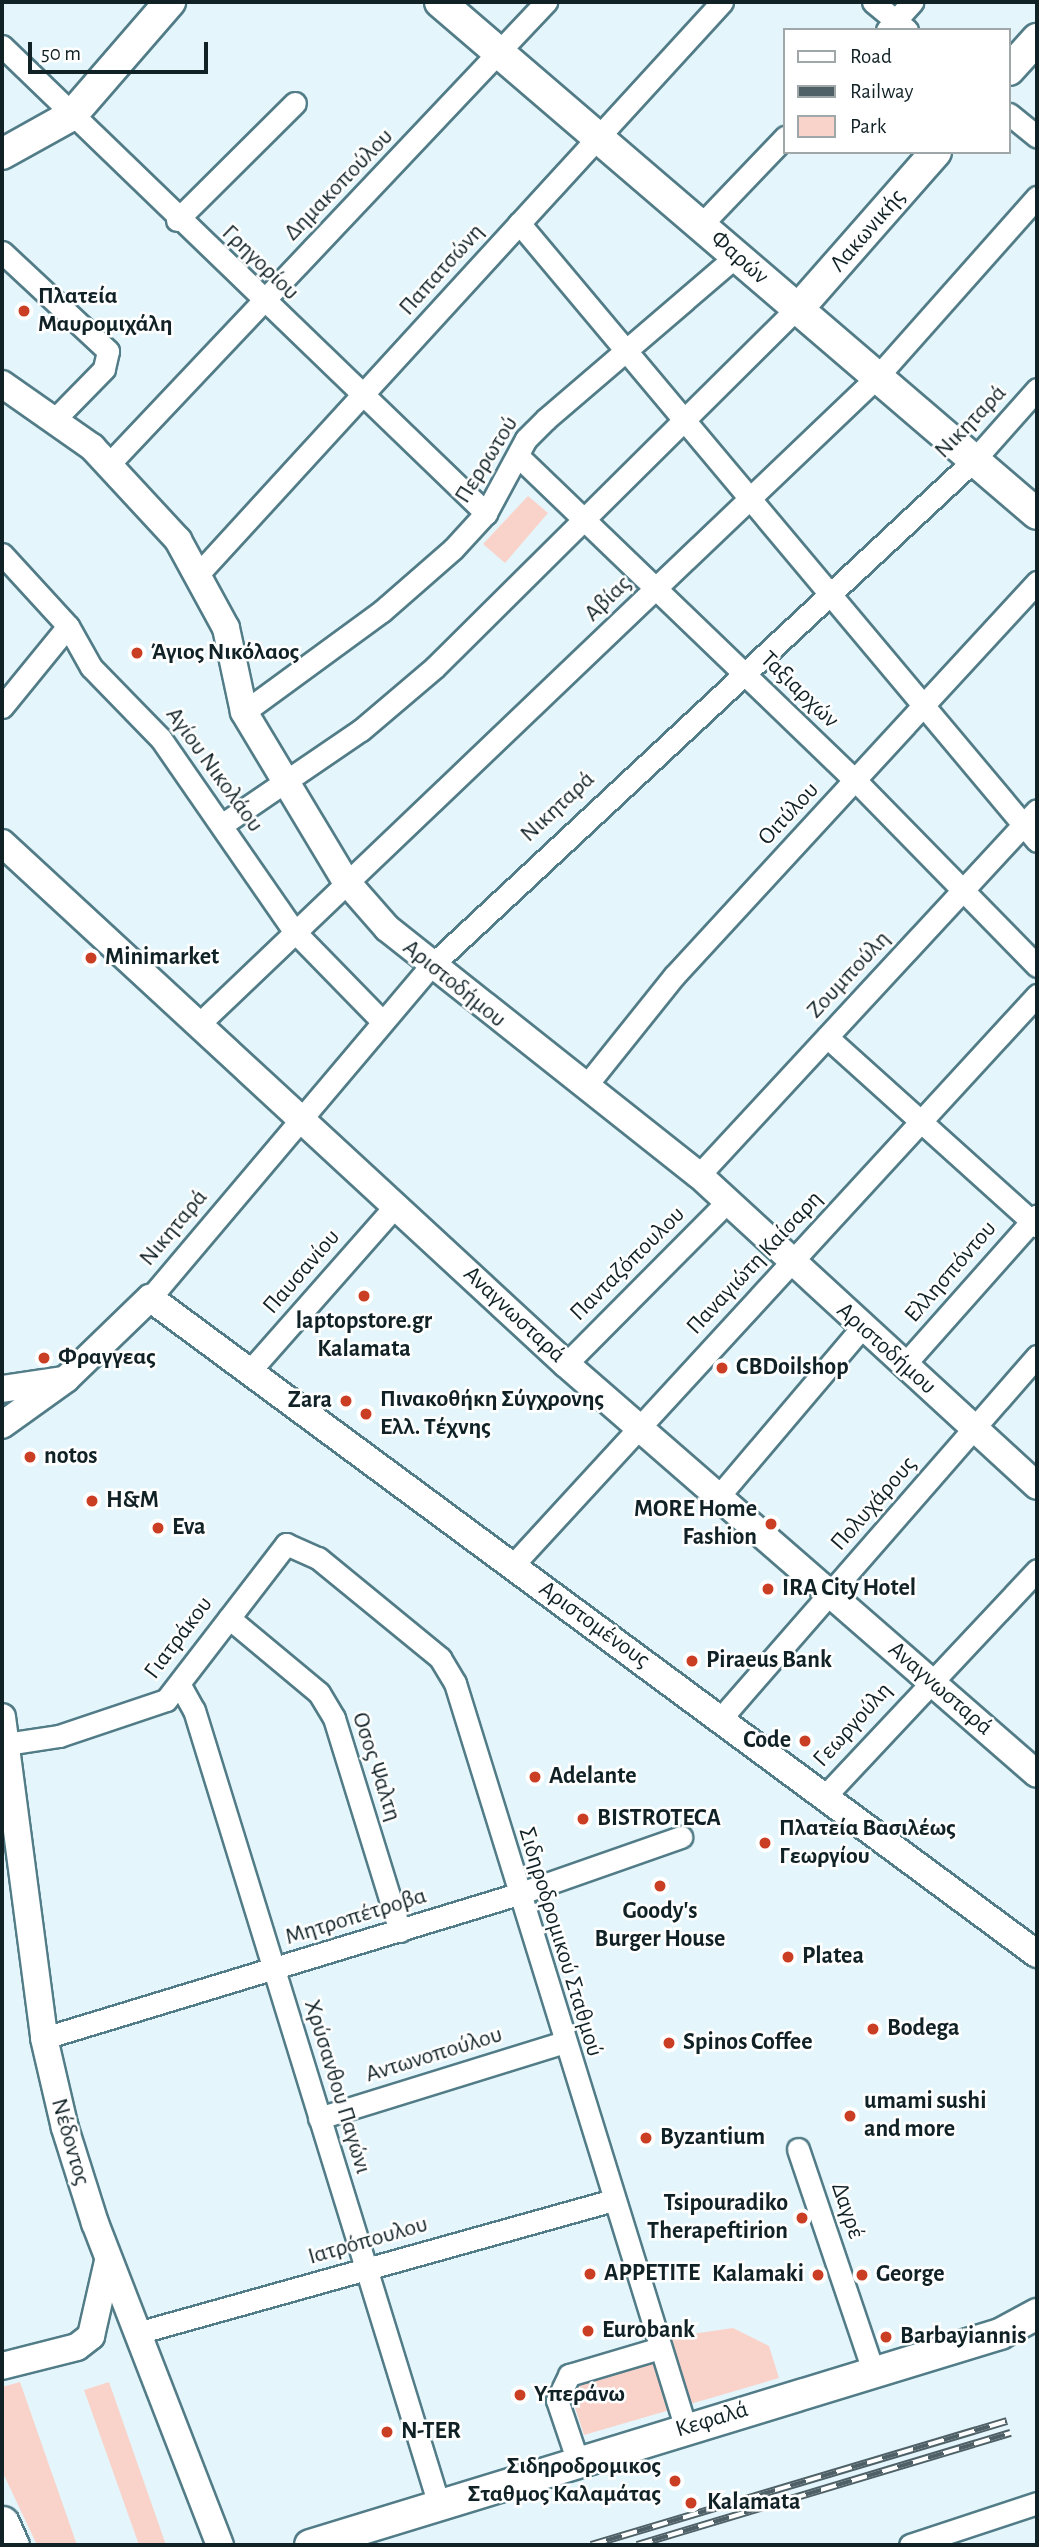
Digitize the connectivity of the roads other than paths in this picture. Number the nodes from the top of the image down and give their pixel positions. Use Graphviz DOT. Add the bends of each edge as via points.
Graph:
graph roads {
  1 [pos="170,2"];
  2 [pos="440,2"];
  3 [pos="546,2"];
  4 [pos="722,2"];
  5 [pos="873,2"];
  6 [pos="912,2"];
  7 [pos="896,27"];
  8 [pos="1037,39"];
  9 [pos="2,46"];
  10 [pos="501,54"];
  11 [pos="1011,68"];
  12 [pos="295,103"];
  13 [pos="72,115"];
  14 [pos="1011,116"];
  15 [pos="598,137"];
  16 [pos="1037,137"];
  17 [pos="783,138"];
  18 [pos="2,154"];
  19 [pos="934,154"];
  20 [pos="1037,197"];
  21 [pos="177,220"];
  22 [pos="519,223"];
  23 [pos="701,225"];
  24 [pos="2,252"];
  25 [pos="736,256"];
  26 [pos="264,303"];
  27 [pos="798,308"];
  28 [pos="626,351"];
  29 [pos="877,377"];
  30 [pos="2,384"];
  31 [pos="1037,389"];
  32 [pos="363,397"];
  33 [pos="55,419"];
  34 [pos="684,419"];
  35 [pos="519,457"];
  36 [pos="974,460"];
  37 [pos="110,463"];
  38 [pos="750,498"];
  39 [pos="486,513"];
  40 [pos="1037,514"];
  41 [pos="583,517"];
  42 [pos="2,554"];
  43 [pos="200,572"];
  44 [pos="1037,582"];
  45 [pos="657,588"];
  46 [pos="829,593"];
  47 [pos="68,626"];
  48 [pos="743,672"];
  49 [pos="922,703"];
  50 [pos="2,707"];
  51 [pos="244,712"];
  52 [pos="284,780"];
  53 [pos="856,781"];
  54 [pos="223,824"];
  55 [pos="1033,826"];
  56 [pos="2,843"];
  57 [pos="345,880"];
  58 [pos="963,889"];
  59 [pos="294,931"];
  60 [pos="1037,966"];
  61 [pos="430,967"];
  62 [pos="1037,995"];
  63 [pos="381,1020"];
  64 [pos="199,1024"];
  65 [pos="827,1037"];
  66 [pos="585,1087"];
  67 [pos="300,1118"];
  68 [pos="920,1122"];
  69 [pos="699,1175"];
  70 [pos="728,1201"];
  71 [pos="395,1206"];
  72 [pos="1035,1221"];
  73 [pos="791,1263"];
  74 [pos="150,1297"];
  75 [pos="862,1327"];
  76 [pos="1037,1356"];
  77 [pos="566,1364"];
  78 [pos="904,1365"];
  79 [pos="248,1373"];
  80 [pos="66,1379"];
  81 [pos="2,1389"];
  82 [pos="5,1423"];
  83 [pos="639,1428"];
  84 [pos="974,1429"];
  85 [pos="1037,1486"];
  86 [pos="718,1497"];
  87 [pos="286,1544"];
  88 [pos="512,1566"];
  89 [pos="1037,1570"];
  90 [pos="830,1594"];
  91 [pos="229,1618"];
  92 [pos="930,1680"];
  93 [pos="181,1687"];
  94 [pos="2,1717"];
  95 [pos="722,1717"];
  96 [pos="6,1744"];
  97 [pos="1037,1774"];
  98 [pos="825,1796"];
  99 [pos="681,1837"];
  100 [pos="518,1894"];
  101 [pos="400,1931"];
  102 [pos="1037,1954"];
  103 [pos="274,1970"];
  104 [pos="44,2038"];
  105 [pos="564,2042"];
  106 [pos="319,2118"];
  107 [pos="798,2148"];
  108 [pos="614,2200"];
  109 [pos="108,2259"];
  110 [pos="365,2269"];
  111 [pos="1037,2314"];
  112 [pos="137,2333"];
  113 [pos="660,2348"];
  114 [pos="2,2366"];
  115 [pos="873,2370"];
  116 [pos="686,2428"];
  117 [pos="578,2462"];
  118 [pos="1037,2503"];
  119 [pos="439,2505"];
  120 [pos="2,2523"];
  121 [pos="12,2545"];
  122 [pos="220,2545"];
  123 [pos="310,2545"];
  124 [pos="911,2545"];
  1 -- 13 [label="main road"];
  2 -- 10 [label="main road, Φαρών"];
  3 -- 10 [label="street, Δημακοπούλου"];
  4 -- 15 [label="street, Παπατσώνη"];
  5 -- 7 [label="street"];
  6 -- 7 [label="street"];
  8 -- 11 [label="main road"];
  9 -- 13 [label="street, Γρηγορίου"];
  10 -- 15 [label="main road, Φαρών"];
  10 -- 26 [label="street, Δημακοπούλου"];
  12 -- 21 [label="street"];
  13 -- 18 [label="main road"];
  13 -- 21 [label="street, Γρηγορίου"];
  14 -- 16 [label="street"];
  15 -- 22 [label="street, Παπατσώνη"];
  15 -- 23 [label="main road, Φαρών"];
  17 -- 23 [label="street"];
  19 -- 27 [label="main road, Λακωνικής"];
  20 -- 29 [label="street, Αβίας"];
  21 -- 26 [label="street, Γρηγορίου"];
  22 -- 28 [label="street"];
  22 -- 32 [label="street, Παπατσώνη"];
  23 -- 25 [label="main road, Φαρών"];
  24 -- 33 [label="street" via="108,351 104,369"];
  25 -- 27 [label="main road, Φαρών"];
  25 -- 28 [label="street, Περρωτού"];
  26 -- 32 [label="street, Γρηγορίου"];
  26 -- 37 [label="street, Δημακοπούλου"];
  27 -- 29 [label="main road, Φαρών"];
  27 -- 34 [label="street"];
  28 -- 34 [label="street"];
  28 -- 35 [label="street, Περρωτού" via="546,419"];
  29 -- 36 [label="main road, Φαρών"];
  29 -- 38 [label="street, Αβίας"];
  30 -- 33 [label="street, Αριστοδήμου"];
  31 -- 36 [label="street, Νικηταρά"];
  32 -- 39 [label="street, Γρηγορίου"];
  32 -- 43 [label="street, Παπατσώνη"];
  33 -- 37 [label="street, Αριστοδήμου"];
  34 -- 38 [label="street"];
  34 -- 41 [label="street"];
  35 -- 39 [label="street, Περρωτού"];
  35 -- 41 [label="street, Ταξιαρχών"];
  36 -- 40 [label="main road, Φαρών"];
  36 -- 46 [label="street, Νικηταρά"];
  37 -- 43 [label="street, Αριστοδήμου" via="156,510"];
  38 -- 45 [label="street, Αβίας"];
  38 -- 46 [label="street"];
  39 -- 51 [label="street, Περρωτού" via="382,611"];
  41 -- 45 [label="street, Ταξιαρχών"];
  41 -- 52 [label="street" via="435,667 361,730"];
  42 -- 47 [label="street, Αγίου Νικολάου"];
  43 -- 51 [label="street, Αριστοδήμου" via="232,643"];
  44 -- 49 [label="street, Οιτύλου"];
  45 -- 48 [label="street, Ταξιαρχών"];
  45 -- 57 [label="street, Αβίας"];
  46 -- 48 [label="street, Νικηταρά"];
  46 -- 49 [label="street"];
  47 -- 50 [label="street"];
  47 -- 54 [label="street, Αγίου Νικολάου" via="91,667 148,724"];
  48 -- 53 [label="street, Ταξιαρχών"];
  48 -- 61 [label="street, Νικηταρά"];
  49 -- 53 [label="street, Οιτύλου"];
  49 -- 55 [label="street"];
  51 -- 52 [label="street, Αριστοδήμου"];
  52 -- 54 [label="street"];
  52 -- 57 [label="street, Αριστοδήμου"];
  53 -- 58 [label="street, Ταξιαρχών"];
  53 -- 66 [label="street, Οιτύλου" via="674,976"];
  54 -- 59 [label="street, Αγίου Νικολάου"];
  55 -- 58 [label="street, Ζουμπούλη"];
  56 -- 64 [label="street, Αναγνωσταρά"];
  57 -- 59 [label="street, Αβίας"];
  57 -- 61 [label="street, Αριστοδήμου"];
  58 -- 60 [label="street, Ταξιαρχών"];
  58 -- 65 [label="street, Ζουμπούλη"];
  59 -- 63 [label="street, Αγίου Νικολάου"];
  59 -- 64 [label="street, Αβίας"];
  61 -- 63 [label="street, Νικηταρά"];
  61 -- 66 [label="street, Αριστοδήμου"];
  62 -- 68 [label="street, Παναγιώτη Καίσαρη"];
  63 -- 67 [label="street, Νικηταρά"];
  64 -- 67 [label="street, Αναγνωσταρά"];
  65 -- 68 [label="street"];
  65 -- 69 [label="street, Ζουμπούλη"];
  66 -- 69 [label="street, Αριστοδήμου"];
  67 -- 71 [label="street, Αναγνωσταρά"];
  67 -- 74 [label="street, Νικηταρά"];
  68 -- 72 [label="street"];
  68 -- 73 [label="street, Παναγιώτη Καίσαρη"];
  69 -- 70 [label="street, Αριστοδήμου"];
  70 -- 73 [label="street, Αριστοδήμου"];
  70 -- 77 [label="street, Πανταζόπουλου"];
  71 -- 77 [label="street, Αναγνωσταρά"];
  71 -- 79 [label="street, Παυσανίου"];
  72 -- 78 [label="street, Ελλησπόντου"];
  73 -- 75 [label="street, Αριστοδήμου"];
  73 -- 83 [label="street, Παναγιώτη Καίσαρη"];
  74 -- 79 [label="street, Αριστομένους"];
  74 -- 80 [label="street"];
  75 -- 78 [label="street, Αριστοδήμου"];
  75 -- 86 [label="street"];
  76 -- 84 [label="street, Πολυχάρους"];
  77 -- 83 [label="street, Αναγνωσταρά"];
  78 -- 84 [label="street, Αριστοδήμου"];
  79 -- 88 [label="street, Αριστομένους"];
  80 -- 81 [label="street"];
  80 -- 82 [label="street"];
  83 -- 86 [label="street, Αναγνωσταρά"];
  83 -- 88 [label="street, Παναγιώτη Καίσαρη"];
  84 -- 85 [label="street, Αριστοδήμου"];
  84 -- 90 [label="street, Πολυχάρους"];
  86 -- 90 [label="street, Αναγνωσταρά"];
  87 -- 91 [label="street, Γιατράκου"];
  87 -- 100 [label="street, Σιδηροδρομικού Σταθμού" via="318,1558 440,1658 454,1683"];
  88 -- 95 [label="street, Αριστομένους"];
  89 -- 92 [label="street, Γεωργούλη"];
  90 -- 92 [label="street, Αναγνωσταρά"];
  90 -- 95 [label="street, Πολυχάρους"];
  91 -- 93 [label="street, Γιατράκου"];
  91 -- 101 [label="street, Οσος Ψαλτη" via="318,1693 334,1718"];
  92 -- 97 [label="street, Αναγνωσταρά"];
  92 -- 98 [label="street, Γεωργούλη"];
  93 -- 96 [label="street, Γιατράκου" via="159,1704 81,1730"];
  93 -- 103 [label="street, Χρύσανθου Παγώνι"];
  94 -- 96 [label="street, Νέδοντος"];
  95 -- 98 [label="street, Αριστομένους"];
  96 -- 104 [label="street, Νέδοντος"];
  98 -- 102 [label="street, Αριστομένους"];
  99 -- 100 [label="street, Μητροπέτροβα"];
  100 -- 101 [label="street, Μητροπέτροβα"];
  100 -- 105 [label="street, Σιδηροδρομικού Σταθμού"];
  101 -- 103 [label="street, Μητροπέτροβα"];
  103 -- 104 [label="street, Μητροπέτροβα"];
  103 -- 106 [label="street, Χρύσανθου Παγώνι"];
  104 -- 109 [label="street, Νέδοντος" via="65,2128"];
  105 -- 106 [label="street, Αντωνοπούλου"];
  105 -- 108 [label="street, Σιδηροδρομικού Σταθμού"];
  106 -- 110 [label="street, Χρύσανθου Παγώνι"];
  107 -- 115 [label="street, Δαγρέ"];
  108 -- 110 [label="street, Ιατρόπουλου"];
  108 -- 113 [label="street, Σιδηροδρομικού Σταθμού"];
  109 -- 112 [label="street, Νέδοντος"];
  109 -- 114 [label="street" via="91,2336 77,2347"];
  110 -- 112 [label="street, Ιατρόπουλου"];
  110 -- 119 [label="street, Χρύσανθου Παγώνι"];
  111 -- 115 [label="main road, Κεφαλά" via="1000,2334"];
  112 -- 122 [label="street, Νέδοντος"];
  113 -- 116 [label="street, Σιδηροδρομικού Σταθμού"];
  113 -- 117 [label="street" via="569,2375 558,2400"];
  115 -- 116 [label="main road, Κεφαλά"];
  116 -- 117 [label="main road, Κεφαλά"];
  117 -- 119 [label="main road, Κεφαλά"];
  118 -- 124 [label="street"];
  119 -- 123 [label="main road, Κεφαλά"];
  120 -- 121 [label="main road"];
}
